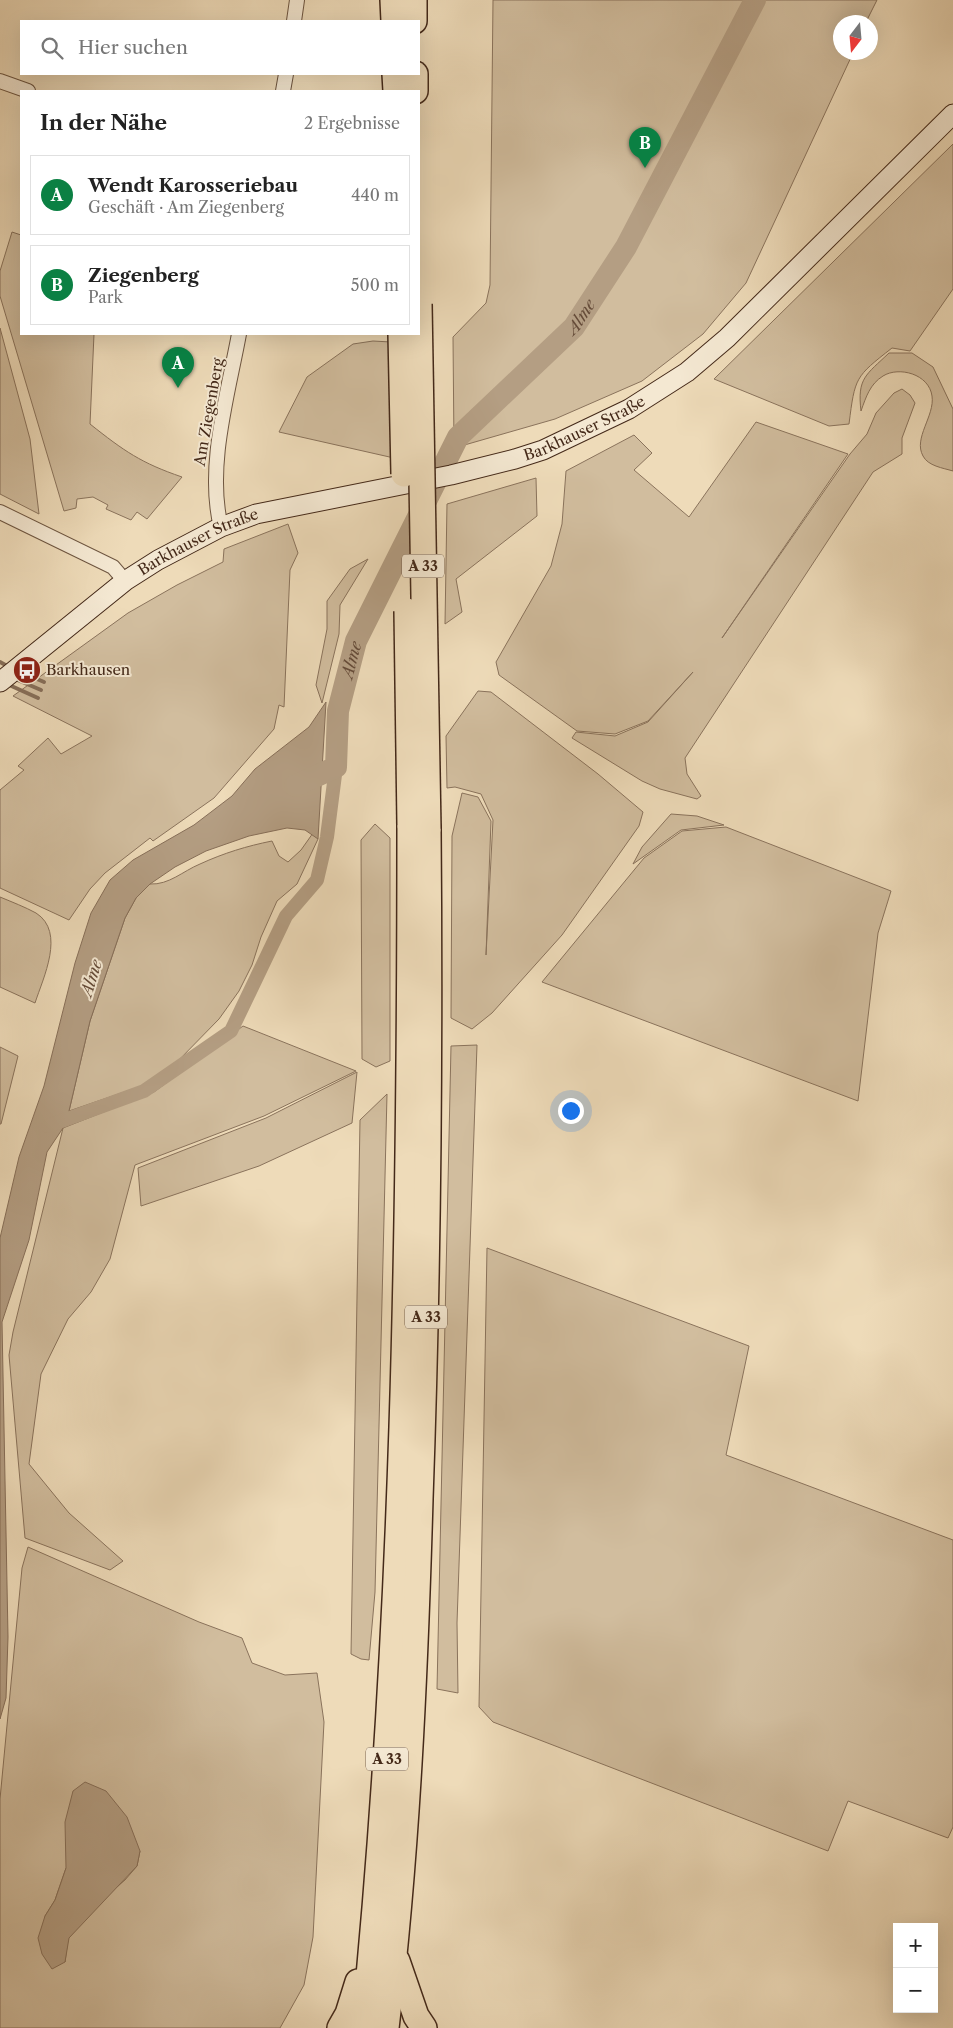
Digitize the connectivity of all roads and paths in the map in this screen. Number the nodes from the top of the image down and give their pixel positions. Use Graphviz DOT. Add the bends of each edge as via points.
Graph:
graph roads {
  1 [pos="297,0"];
  2 [pos="394,0"];
  3 [pos="414,0"];
  4 [pos="294,20"];
  5 [pos="394,20"];
  6 [pos="414,20"];
  7 [pos="286,75"];
  8 [pos="395,75"];
  9 [pos="415,75"];
  10 [pos="0,81"];
  11 [pos="25,90"];
  12 [pos="284,90"];
  13 [pos="396,90"];
  14 [pos="415,90"];
  15 [pos="953,114"];
  16 [pos="240,335"];
  17 [pos="401,335"];
  18 [pos="419,335"];
  19 [pos="0,512"];
  20 [pos="221,526"];
  21 [pos="125,581"];
  22 [pos="0,682"];
  23 [pos="419,827"];
  24 [pos="374,1929"];
  25 [pos="395,1954"];
  26 [pos="340,2028"];
  27 [pos="364,2028"];
  28 [pos="386,2028"];
  29 [pos="424,2028"];
  1 -- 4 [label="street"];
  2 -- 5 [label="highway"];
  3 -- 6 [label="highway"];
  7 -- 12 [label="street"];
  8 -- 13 [label="highway"];
  9 -- 14 [label="highway"];
  10 -- 11 [label="street"];
  15 -- 20 [label="street, Barkhauser Straße" via="793,275 686,372 628,409 543,450 452,475 256,514"];
  16 -- 20 [label="street, Am Ziegenberg" via="214,472"];
  17 -- 23 [label="highway, A 33, bridge"];
  18 -- 23 [label="highway, A 33, bridge"];
  19 -- 21 [label="street, Barkhauser Straße" via="113,566"];
  20 -- 21 [label="street, Barkhauser Straße"];
  21 -- 22 [label="street, Barkhauser Straße"];
  23 -- 24 [label="highway, A 33" via="410,1046 402,1456 390,1712"];
  23 -- 25 [label="highway, A 33" via="430,1024 427,1296 415,1661"];
  24 -- 26 [label="highway" via="348,2014"];
  24 -- 27 [label="highway, A 33"];
  25 -- 28 [label="highway, A 33"];
  25 -- 29 [label="highway" via="416,2016"];
}
